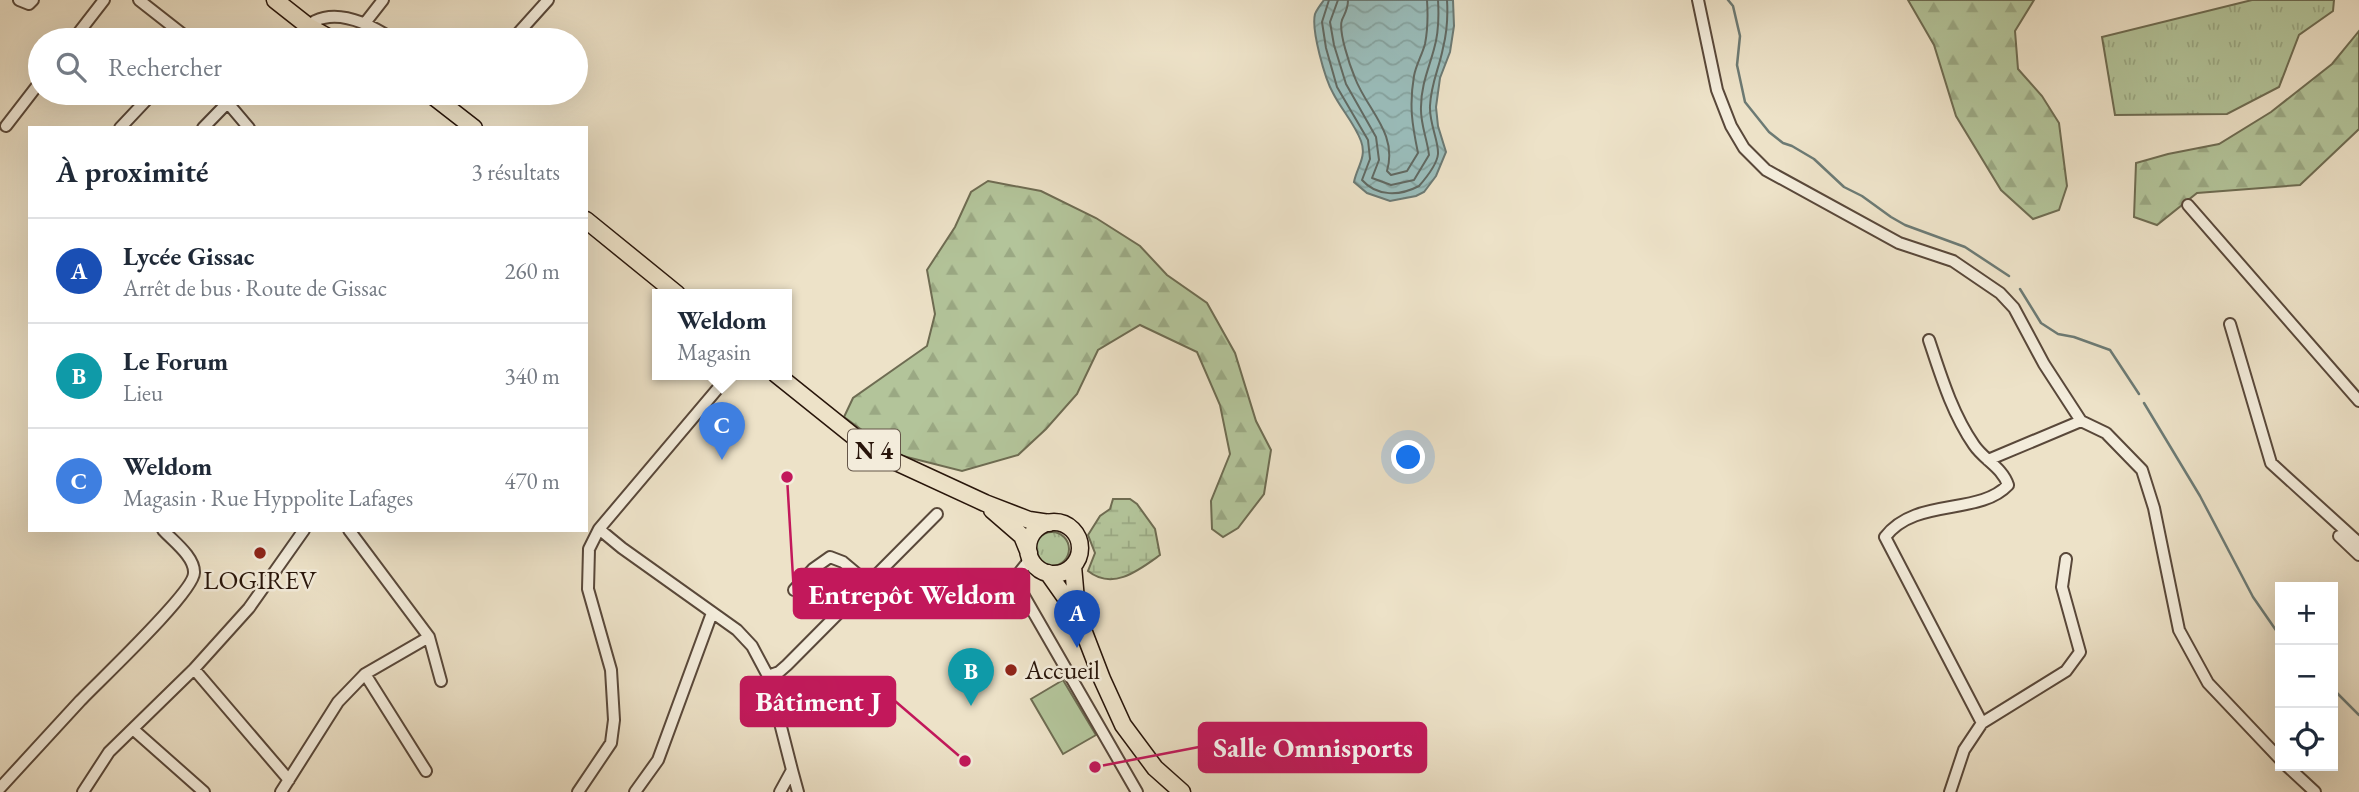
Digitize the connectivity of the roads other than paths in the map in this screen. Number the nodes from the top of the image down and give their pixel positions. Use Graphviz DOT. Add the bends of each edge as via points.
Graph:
graph roads {
  1 [pos="19,0"];
  2 [pos="33,0"];
  3 [pos="104,0"];
  4 [pos="139,0"];
  5 [pos="275,0"];
  6 [pos="383,0"];
  7 [pos="548,0"];
  8 [pos="1698,0"];
  9 [pos="365,23"];
  10 [pos="308,26"];
  11 [pos="82,28"];
  12 [pos="175,28"];
  13 [pos="312,28"];
  14 [pos="374,28"];
  15 [pos="523,28"];
  16 [pos="28,98"];
  17 [pos="142,105"];
  18 [pos="224,105"];
  19 [pos="230,105"];
  20 [pos="449,105"];
  21 [pos="6,126"];
  22 [pos="122,126"];
  23 [pos="205,126"];
  24 [pos="247,126"];
  25 [pos="472,126"];
  26 [pos="2188,205"];
  27 [pos="588,222"];
  28 [pos="671,289"];
  29 [pos="2230,324"];
  30 [pos="1929,340"];
  31 [pos="725,380"];
  32 [pos="783,380"];
  33 [pos="2359,401"];
  34 [pos="2081,421"];
  35 [pos="1988,460"];
  36 [pos="985,503"];
  37 [pos="937,514"];
  38 [pos="1049,523"];
  39 [pos="599,530"];
  40 [pos="165,532"];
  41 [pos="303,532"];
  42 [pos="350,532"];
  43 [pos="2339,536"];
  44 [pos="2359,543"];
  45 [pos="2359,555"];
  46 [pos="1030,556"];
  47 [pos="2066,559"];
  48 [pos="1073,566"];
  49 [pos="1048,573"];
  50 [pos="868,583"];
  51 [pos="794,590"];
  52 [pos="712,613"];
  53 [pos="1077,614"];
  54 [pos="429,637"];
  55 [pos="194,669"];
  56 [pos="365,674"];
  57 [pos="768,676"];
  58 [pos="441,681"];
  59 [pos="1982,723"];
  60 [pos="134,730"];
  61 [pos="2275,754"];
  62 [pos="426,771"];
  63 [pos="792,771"];
  64 [pos="2292,771"];
  65 [pos="289,780"];
  66 [pos="0,788"];
  67 [pos="1178,788"];
  68 [pos="83,792"];
  69 [pos="204,792"];
  70 [pos="281,792"];
  71 [pos="578,792"];
  72 [pos="635,792"];
  73 [pos="780,792"];
  74 [pos="798,792"];
  75 [pos="1137,792"];
  76 [pos="1195,792"];
  77 [pos="1950,792"];
  78 [pos="2315,792"];
  1 -- 2 [label="street" via="29,4"];
  3 -- 11 [label="street"];
  4 -- 12 [label="street"];
  5 -- 10 [label="main road"];
  6 -- 9 [label="street"];
  7 -- 15 [label="street"];
  8 -- 34 [label="street" via="1717,90 1744,148 1766,170 1899,243 1954,261 2000,292"];
  9 -- 10 [label="street" via="345,17 316,20"];
  9 -- 14 [label="street"];
  10 -- 13 [label="main road"];
  16 -- 21 [label="street"];
  17 -- 22 [label="street"];
  18 -- 23 [label="street"];
  19 -- 24 [label="street"];
  20 -- 25 [label="main road"];
  26 -- 33 [label="street"];
  27 -- 28 [label="main road"];
  29 -- 44 [label="street" via="2271,463"];
  30 -- 35 [label="street" via="1947,397 1974,446"];
  31 -- 39 [label="street"];
  32 -- 36 [label="main road, N 4" via="881,455"];
  34 -- 35 [label="street"];
  34 -- 61 [label="street" via="2106,433 2142,470 2179,630 2208,683"];
  35 -- 59 [label="street" via="2005,475 2008,485 2000,494 1911,517 1893,526 1885,537"];
  36 -- 38 [label="main road, N 4"];
  36 -- 46 [label="main road, N 4" via="1022,536"];
  37 -- 50 [label="street"];
  38 -- 46 [label="main road" via="1031,537"];
  38 -- 48 [label="main road, N 4" via="1065,525 1077,536 1080,551"];
  39 -- 52 [label="street"];
  39 -- 71 [label="street" via="589,549 588,589 611,670 614,720 611,743"];
  40 -- 66 [label="street" via="193,563 195,575 190,584"];
  41 -- 55 [label="street" via="249,608"];
  42 -- 54 [label="street"];
  43 -- 45 [label="street"];
  46 -- 49 [label="main road, N 4"];
  46 -- 75 [label="street" via="1015,578"];
  47 -- 59 [label="street" via="2062,587 2080,652 2066,671"];
  48 -- 49 [label="main road" via="1061,573"];
  48 -- 53 [label="main road, N 4"];
  49 -- 53 [label="main road, N 4"];
  50 -- 51 [label="street" via="844,562 830,557"];
  50 -- 57 [label="street" via="786,666"];
  52 -- 57 [label="street" via="752,646"];
  52 -- 72 [label="street" via="658,760"];
  53 -- 67 [label="main road, N 4" via="1123,725 1142,753"];
  54 -- 56 [label="street"];
  54 -- 58 [label="street"];
  55 -- 60 [label="street"];
  55 -- 65 [label="street"];
  56 -- 62 [label="street"];
  56 -- 65 [label="street" via="338,702"];
  57 -- 63 [label="street"];
  59 -- 77 [label="street" via="1964,750"];
  60 -- 68 [label="street" via="109,752"];
  60 -- 69 [label="street"];
  63 -- 73 [label="street"];
  63 -- 74 [label="street"];
  64 -- 78 [label="street"];
  65 -- 70 [label="street"];
  67 -- 76 [label="main road, N 4"];
}
